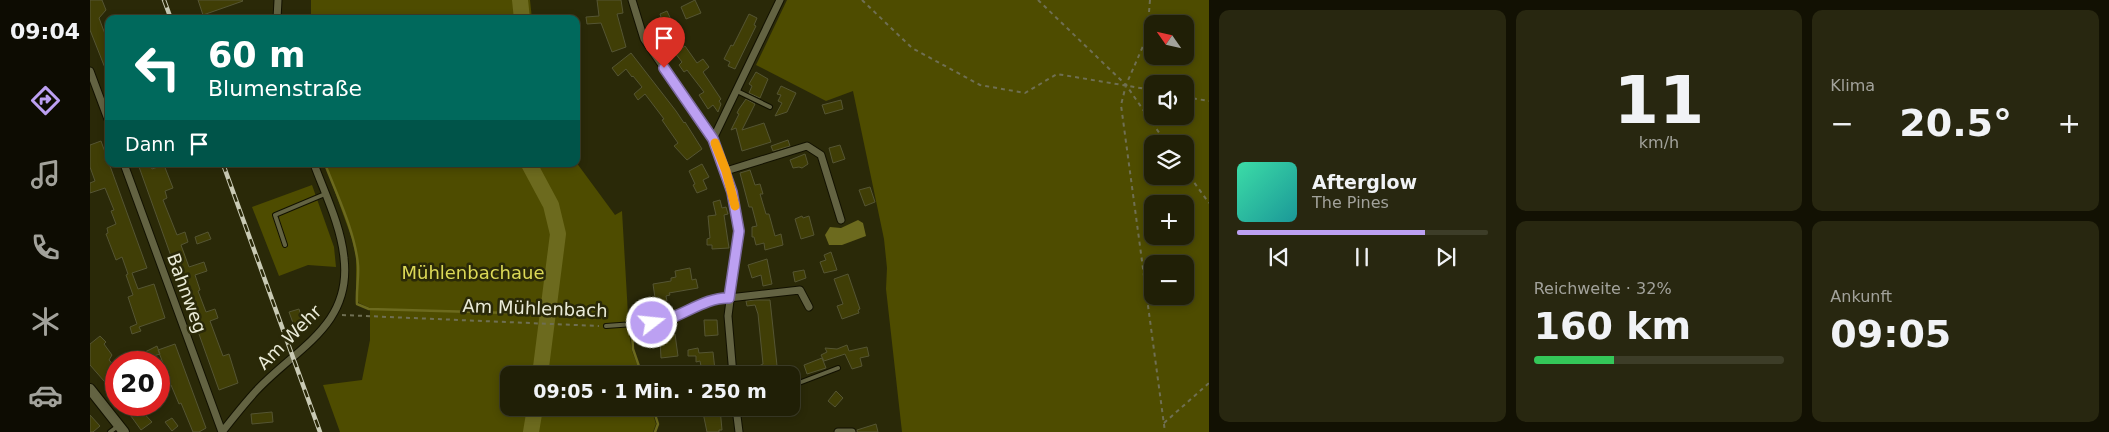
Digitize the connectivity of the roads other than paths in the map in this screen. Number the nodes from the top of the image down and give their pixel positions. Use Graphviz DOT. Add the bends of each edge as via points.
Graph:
graph roads {
  1 [pos="278,0"];
  2 [pos="632,0"];
  3 [pos="780,0"];
  4 [pos="277,15"];
  5 [pos="90,71"];
  6 [pos="737,91"];
  7 [pos="770,107"];
  8 [pos="105,111"];
  9 [pos="713,139"];
  10 [pos="125,167"];
  11 [pos="315,167"];
  12 [pos="726,171"];
  13 [pos="325,194"];
  14 [pos="841,220"];
  15 [pos="285,245"];
  16 [pos="729,298"];
  17 [pos="809,307"];
  18 [pos="606,326"];
  19 [pos="732,366"];
  20 [pos="838,368"];
  21 [pos="800,383"];
  22 [pos="90,390"];
  23 [pos="737,416"];
  24 [pos="122,429"];
  25 [pos="110,432"];
  26 [pos="222,432"];
  27 [pos="739,432"];
  28 [pos="838,432"];
  29 [pos="852,432"];
  1 -- 4 [label="street"];
  2 -- 9 [label="street" via="644,39"];
  3 -- 6 [label="street"];
  5 -- 8 [label="street"];
  6 -- 7 [label="lane"];
  6 -- 9 [label="street"];
  9 -- 12 [label="street"];
  10 -- 26 [label="street, Bahnweg"];
  11 -- 13 [label="street, Am Wehr"];
  12 -- 14 [label="street" via="807,146 821,155"];
  12 -- 16 [label="street" via="739,231"];
  13 -- 15 [label="lane" via="274,215"];
  13 -- 26 [label="street, Am Wehr" via="344,258 345,284 334,315 325,328 256,391"];
  16 -- 17 [label="street" via="800,290"];
  16 -- 18 [label="lane, Am Mühlenbach" via="716,298 662,322"];
  16 -- 19 [label="street"];
  20 -- 21 [label="lane"];
  22 -- 24 [label="street"];
  23 -- 27 [label="street"];
  24 -- 25 [label="lane"];
  28 -- 29 [label="street"];
}
